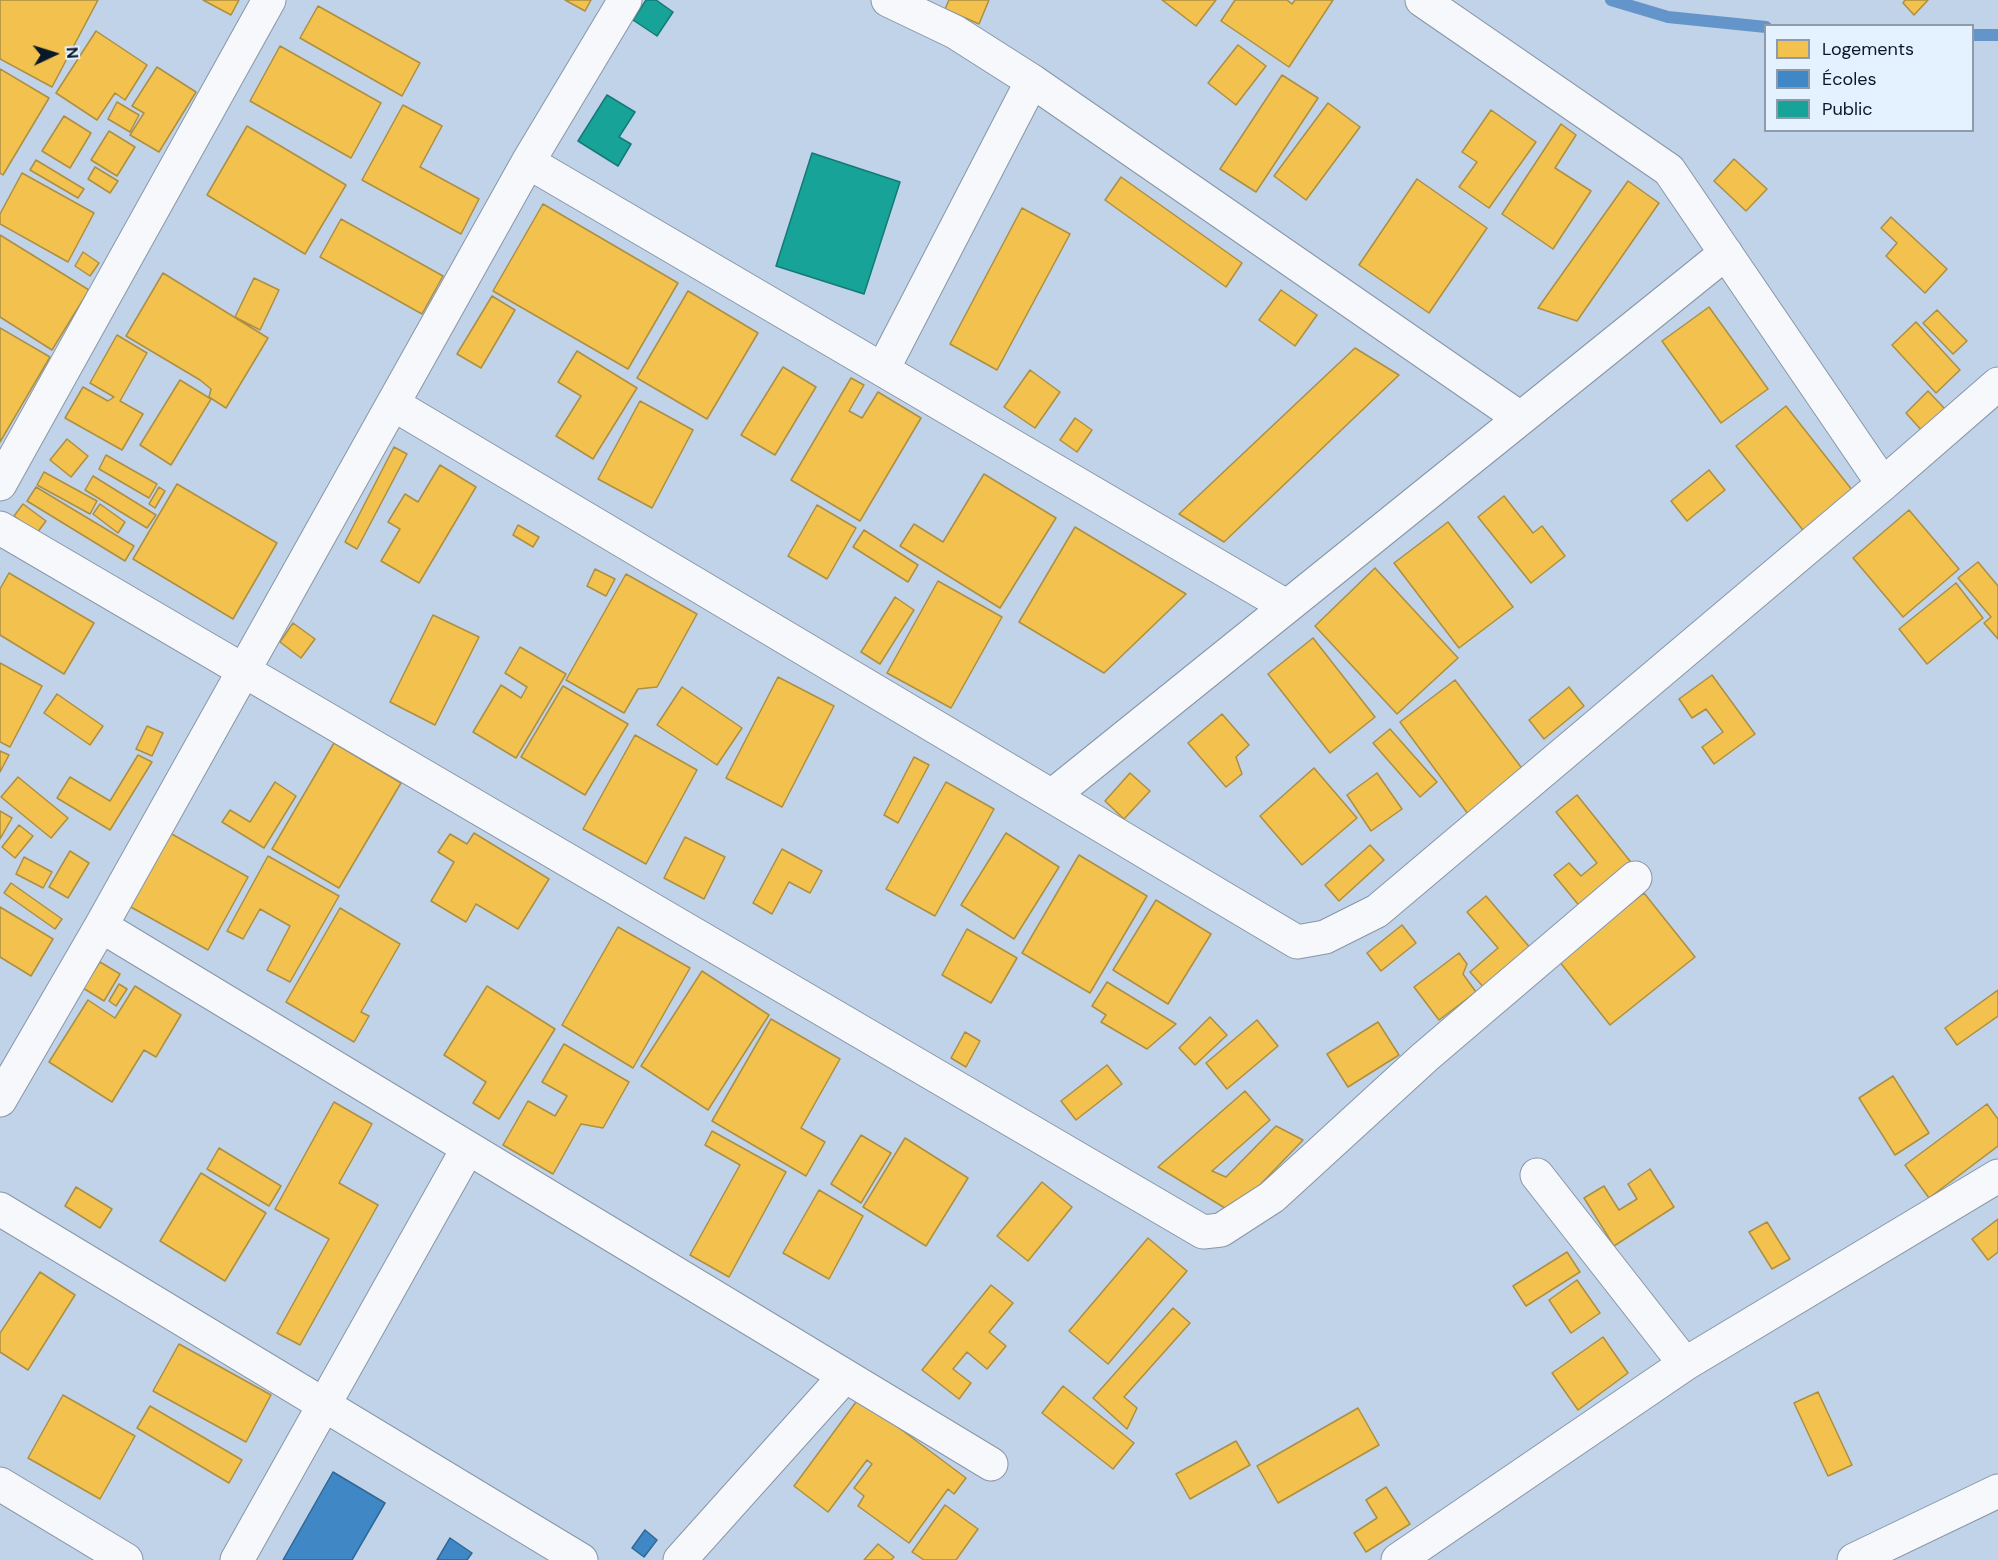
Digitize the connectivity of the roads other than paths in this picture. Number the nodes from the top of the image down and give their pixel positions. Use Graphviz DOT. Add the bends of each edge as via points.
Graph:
graph roads {
  1 [pos="269,0"];
  2 [pos="625,0"];
  3 [pos="888,0"];
  4 [pos="1422,0"];
  5 [pos="1032,81"];
  6 [pos="528,162"];
  7 [pos="1726,253"];
  8 [pos="883,369"];
  9 [pos="1998,384"];
  10 [pos="393,404"];
  11 [pos="1520,417"];
  12 [pos="0,484"];
  13 [pos="1883,484"];
  14 [pos="0,528"];
  15 [pos="1286,606"];
  16 [pos="244,670"];
  17 [pos="1053,795"];
  18 [pos="1635,878"];
  19 [pos="101,926"];
  20 [pos="0,1100"];
  21 [pos="468,1148"];
  22 [pos="1537,1175"];
  23 [pos="1998,1176"];
  24 [pos="0,1209"];
  25 [pos="1685,1364"];
  26 [pos="845,1376"];
  27 [pos="324,1405"];
  28 [pos="991,1464"];
  29 [pos="0,1484"];
  30 [pos="1998,1491"];
  31 [pos="126,1560"];
  32 [pos="237,1560"];
  33 [pos="581,1560"];
  34 [pos="680,1560"];
  35 [pos="1398,1560"];
  36 [pos="1854,1560"];
  1 -- 12 [label="street"];
  2 -- 6 [label="street"];
  3 -- 5 [label="street" via="956,32"];
  4 -- 7 [label="street" via="1669,170"];
  5 -- 8 [label="street"];
  5 -- 11 [label="street"];
  6 -- 8 [label="street"];
  6 -- 10 [label="street"];
  7 -- 11 [label="street"];
  7 -- 13 [label="street"];
  8 -- 15 [label="street"];
  9 -- 13 [label="street"];
  10 -- 16 [label="street"];
  10 -- 17 [label="street"];
  11 -- 15 [label="street"];
  13 -- 17 [label="street" via="1377,911 1325,937 1297,942"];
  14 -- 16 [label="street"];
  15 -- 17 [label="street"];
  16 -- 18 [label="street" via="1203,1232 1221,1230 1272,1197 1425,1057"];
  16 -- 19 [label="street"];
  19 -- 20 [label="street"];
  19 -- 21 [label="street"];
  21 -- 26 [label="street"];
  21 -- 27 [label="street"];
  22 -- 25 [label="street"];
  23 -- 25 [label="street"];
  24 -- 27 [label="street"];
  25 -- 35 [label="street"];
  26 -- 28 [label="street"];
  26 -- 34 [label="street"];
  27 -- 32 [label="street"];
  27 -- 33 [label="street"];
  29 -- 31 [label="street"];
  30 -- 36 [label="street"];
}
